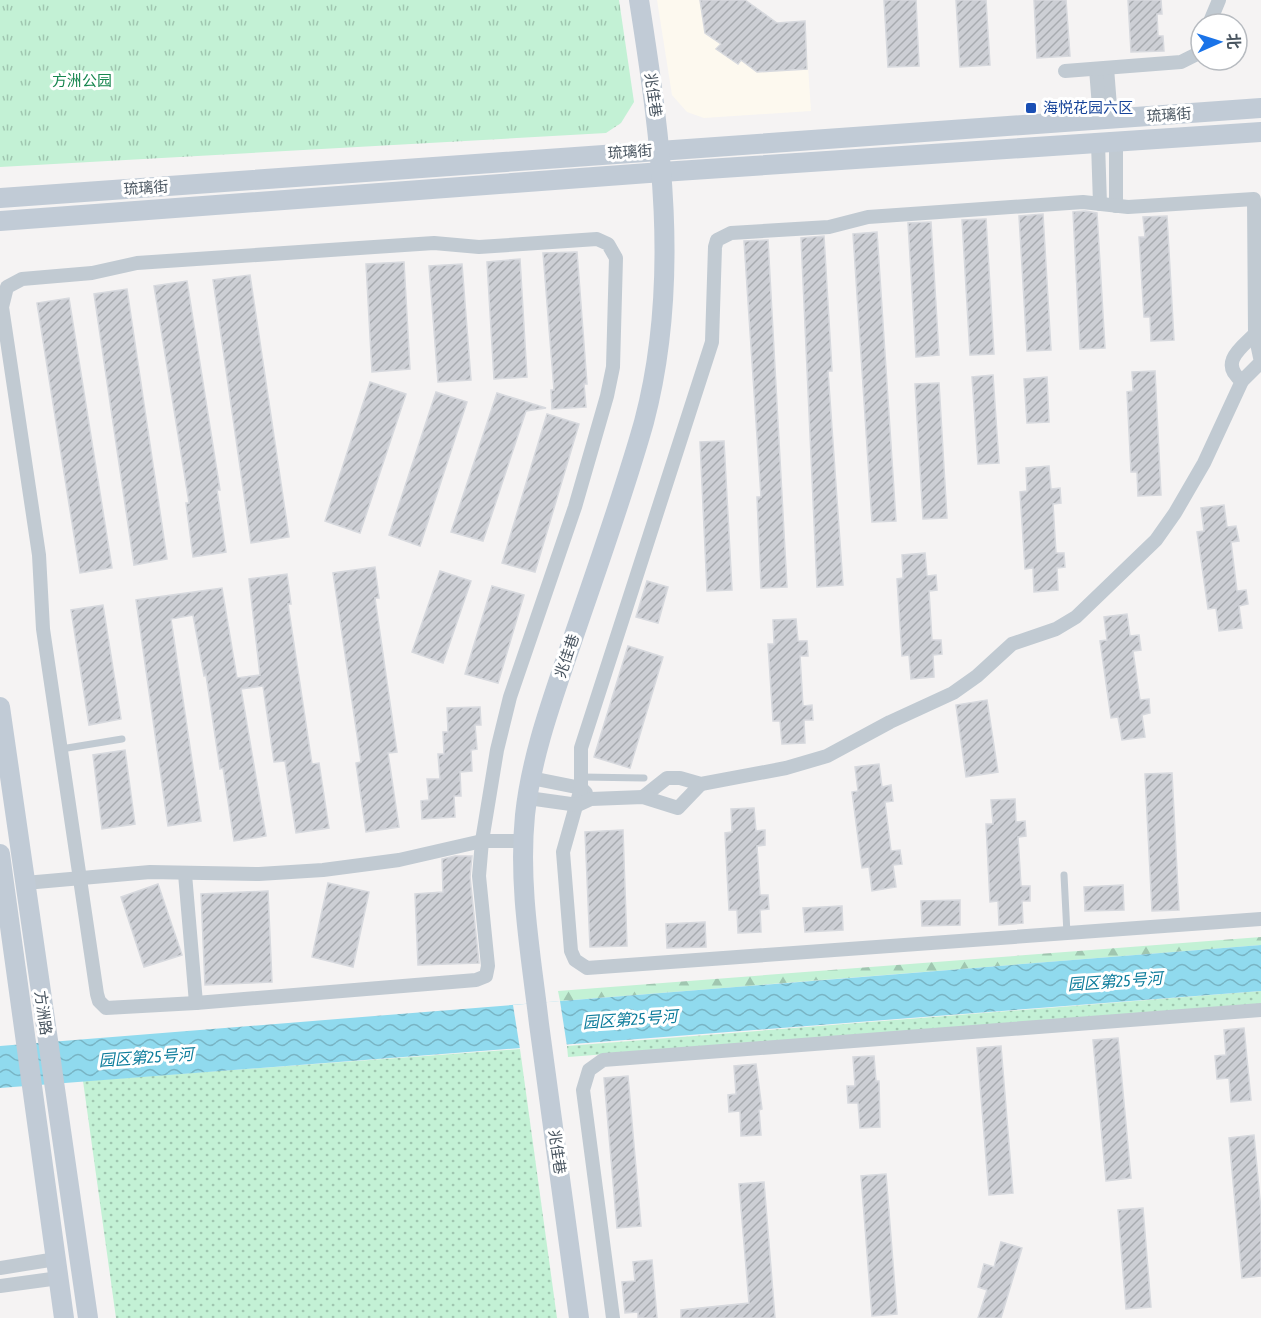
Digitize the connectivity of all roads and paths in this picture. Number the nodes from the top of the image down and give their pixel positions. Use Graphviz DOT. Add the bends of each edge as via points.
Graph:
graph roads {
  1 [pos="639,0"];
  2 [pos="1189,58"];
  3 [pos="1102,68"];
  4 [pos="1065,71"];
  5 [pos="1261,108"];
  6 [pos="1106,119"];
  7 [pos="1261,132"];
  8 [pos="1107,142"];
  9 [pos="661,150"];
  10 [pos="662,172"];
  11 [pos="0,198"];
  12 [pos="1258,199"];
  13 [pos="1100,204"];
  14 [pos="1116,206"];
  15 [pos="0,221"];
  16 [pos="1255,334"];
  17 [pos="1261,362"];
  18 [pos="1242,381"];
  19 [pos="0,707"];
  20 [pos="122,740"];
  21 [pos="61,749"];
  22 [pos="531,778"];
  23 [pos="644,778"];
  24 [pos="582,783"];
  25 [pos="701,784"];
  26 [pos="642,797"];
  27 [pos="528,798"];
  28 [pos="591,799"];
  29 [pos="578,806"];
  30 [pos="482,841"];
  31 [pos="524,841"];
  32 [pos="0,854"];
  33 [pos="185,874"];
  34 [pos="1064,875"];
  35 [pos="78,879"];
  36 [pos="25,883"];
  37 [pos="1261,919"];
  38 [pos="1067,934"];
  39 [pos="196,1003"];
  40 [pos="1261,1010"];
  41 [pos="0,1268"];
  42 [pos="57,1268"];
  43 [pos="0,1286"];
  44 [pos="64,1318"];
  45 [pos="88,1318"];
  46 [pos="579,1318"];
  47 [pos="613,1318"];
  1 -- 9 [label="main road, 兆佳巷"];
  2 -- 3 [label="street" via="1181,62"];
  3 -- 4 [label="street"];
  3 -- 6 [label="street"];
  5 -- 6 [label="main road, 琉璃街"];
  6 -- 9 [label="main road, 琉璃街"];
  7 -- 8 [label="main road, 琉璃街"];
  8 -- 10 [label="main road, 琉璃街"];
  8 -- 13 [label="street"];
  8 -- 14 [label="street"];
  9 -- 10 [label="main road, 兆佳巷"];
  9 -- 11 [label="main road, 琉璃街"];
  10 -- 15 [label="main road, 琉璃街"];
  10 -- 22 [label="main road, 兆佳巷" via="666,247 655,375 622,494 544,725"];
  12 -- 14 [label="street"];
  12 -- 16 [label="street"];
  13 -- 14 [label="street"];
  13 -- 24 [label="street" via="868,217 829,227 731,232 717,240 712,342 581,748"];
  16 -- 17 [label="street"];
  16 -- 18 [label="street" via="1232,359 1234,371"];
  17 -- 18 [label="street"];
  18 -- 25 [label="street" via="1204,463 1175,513 1141,558 1077,617 1012,644 953,693 827,756"];
  19 -- 36 [label="main road, 方洲路"];
  20 -- 21 [label="lane"];
  21 -- 30 [label="street" via="43,629 39,555 2,307 7,287 22,279 92,273 137,263 434,243 479,248 603,240 614,250 617,266 613,367 575,507 510,697"];
  21 -- 35 [label="street"];
  22 -- 24 [label="street"];
  22 -- 27 [label="main road, 兆佳巷"];
  23 -- 24 [label="lane"];
  24 -- 28 [label="street"];
  24 -- 29 [label="street"];
  25 -- 26 [label="street" via="667,778"];
  25 -- 26 [label="street" via="678,808"];
  26 -- 28 [label="street"];
  27 -- 29 [label="street"];
  27 -- 31 [label="main road, 兆佳巷"];
  28 -- 29 [label="street"];
  29 -- 38 [label="street" via="563,852 571,951 575,960 587,968"];
  30 -- 31 [label="street"];
  30 -- 33 [label="street" via="367,865 259,874"];
  30 -- 39 [label="street" via="479,876 486,976"];
  31 -- 46 [label="main road, 兆佳巷" via="524,895"];
  32 -- 42 [label="main road, 方洲路"];
  33 -- 35 [label="street" via="133,873"];
  33 -- 39 [label="street"];
  34 -- 38 [label="lane"];
  35 -- 36 [label="street"];
  35 -- 39 [label="street" via="99,1001 114,1009"];
  36 -- 45 [label="main road, 方洲路"];
  37 -- 38 [label="street"];
  40 -- 47 [label="street" via="603,1060 589,1070 583,1090"];
  41 -- 42 [label="street"];
  42 -- 43 [label="street"];
  42 -- 44 [label="main road, 方洲路"];
}
